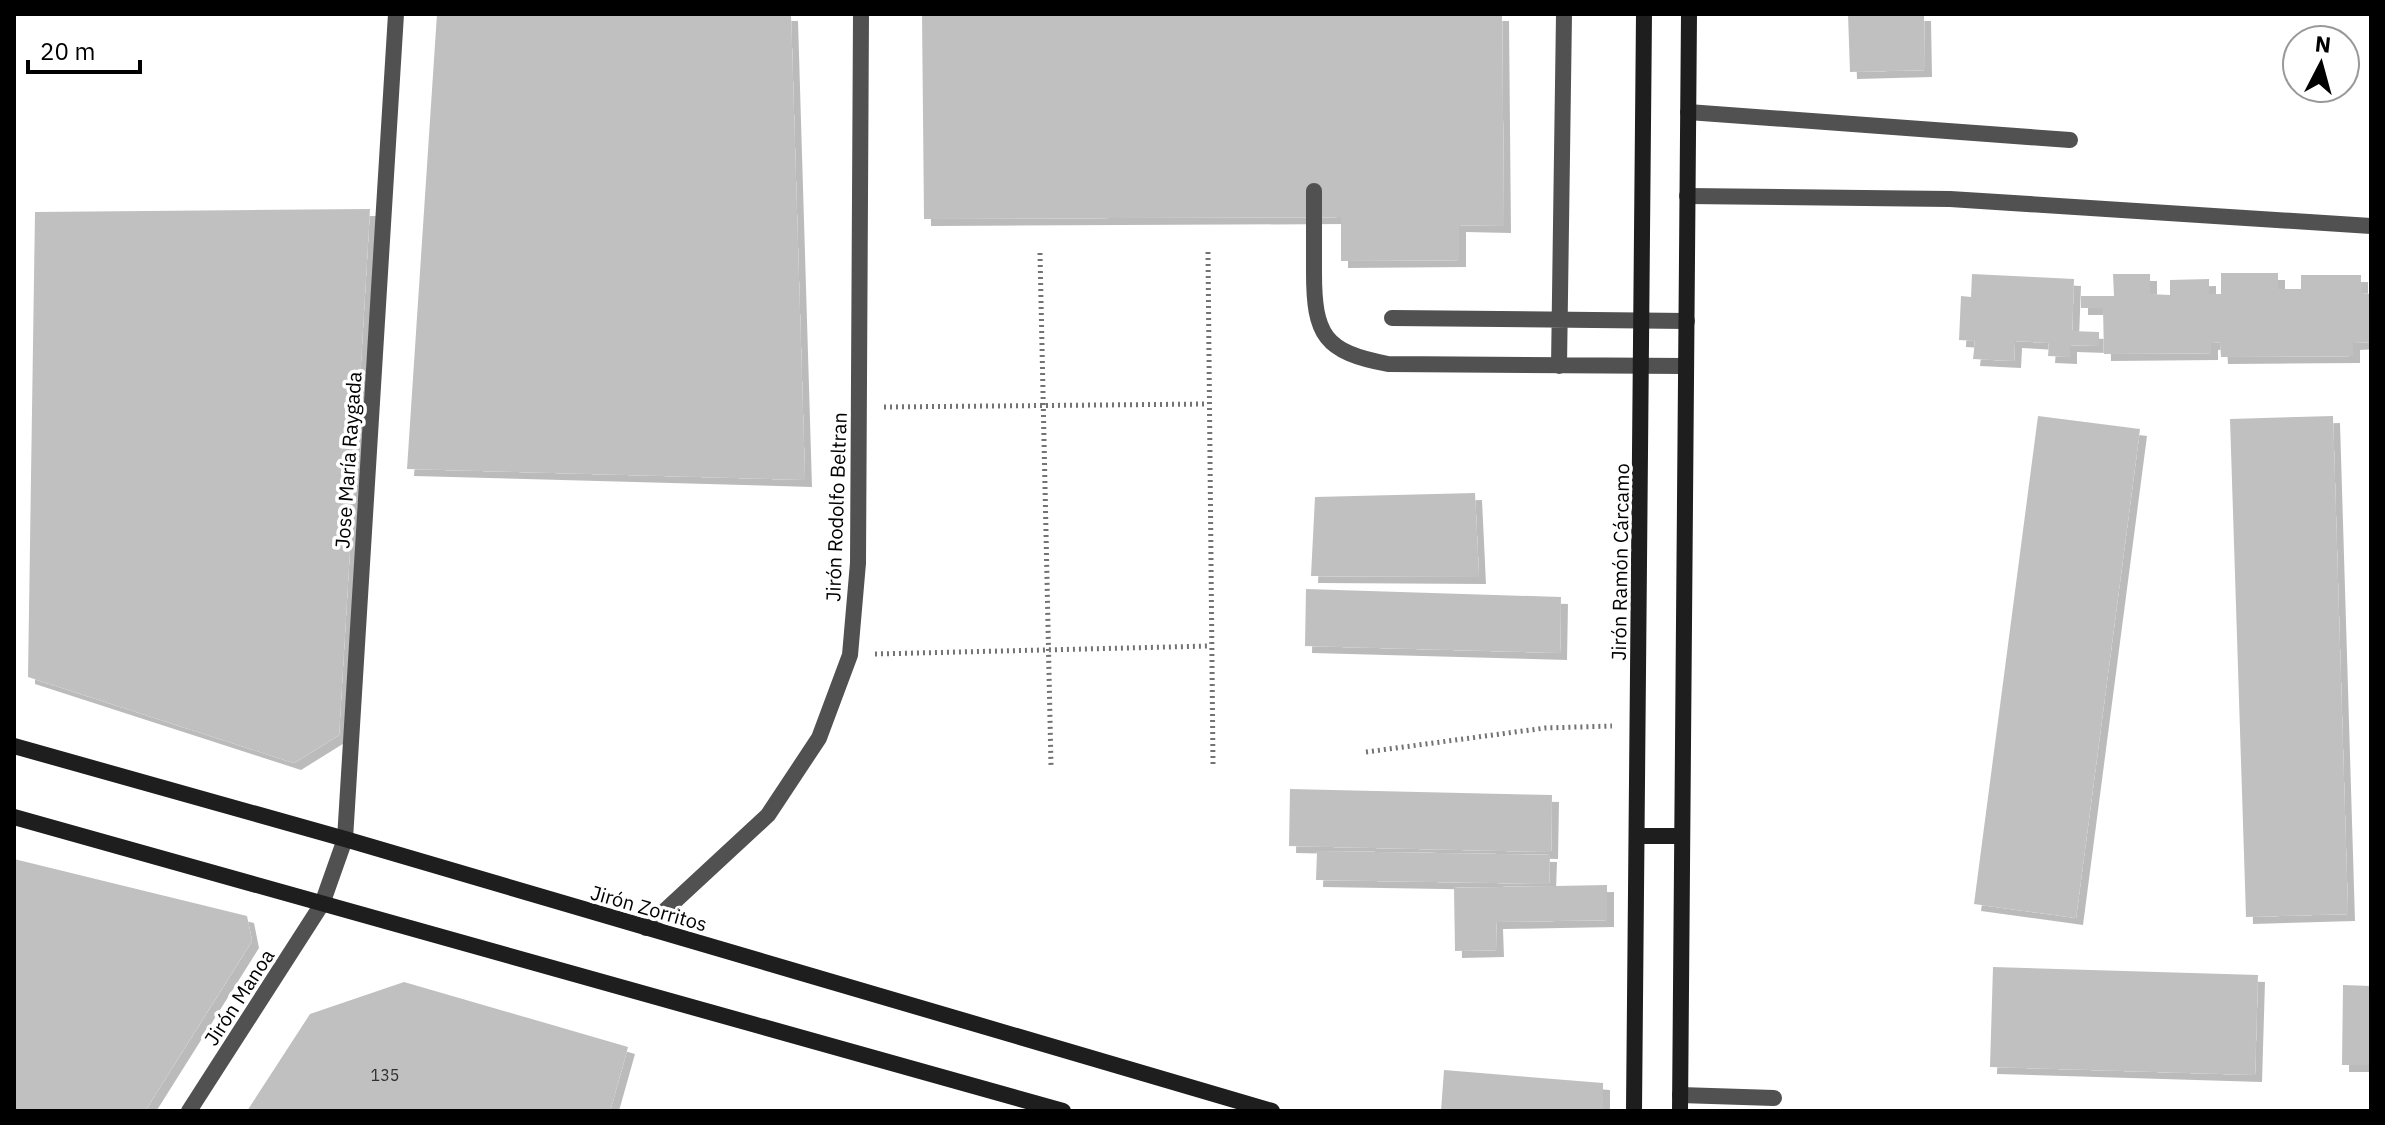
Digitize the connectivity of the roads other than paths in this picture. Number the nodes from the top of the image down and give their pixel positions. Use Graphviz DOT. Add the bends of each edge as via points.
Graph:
graph roads {
  1 [pos="396,14"];
  2 [pos="861,14"];
  3 [pos="1564,14"];
  4 [pos="1644,14"];
  5 [pos="1689,14"];
  6 [pos="1688,112"];
  7 [pos="2070,140"];
  8 [pos="1314,191"];
  9 [pos="1687,196"];
  10 [pos="2371,226"];
  11 [pos="1392,318"];
  12 [pos="1559,319"];
  13 [pos="1642,320"];
  14 [pos="1687,321"];
  15 [pos="1559,366"];
  16 [pos="1642,366"];
  17 [pos="1686,366"];
  18 [pos="14,746"];
  19 [pos="14,817"];
  20 [pos="1637,836"];
  21 [pos="1682,836"];
  22 [pos="345,839"];
  23 [pos="322,904"];
  24 [pos="646,928"];
  25 [pos="1774,1098"];
  26 [pos="1680,1103"];
  27 [pos="189,1111"];
  28 [pos="1063,1111"];
  29 [pos="1272,1111"];
  30 [pos="1634,1111"];
  1 -- 22 [label="street, Jose María Raygada"];
  2 -- 24 [label="street, Jirón Rodolfo Beltran" via="858,563 850,655 819,738 768,815"];
  3 -- 12 [label="street"];
  4 -- 13 [label="main road, Jirón Ramón Cárcamo"];
  5 -- 6 [label="main road"];
  6 -- 7 [label="street"];
  6 -- 9 [label="main road"];
  8 -- 15 [label="street" via="1314,314 1323,333 1340,349 1388,364"];
  9 -- 10 [label="street" via="1950,199"];
  9 -- 14 [label="main road"];
  11 -- 12 [label="street"];
  12 -- 13 [label="street"];
  12 -- 15 [label="street"];
  13 -- 14 [label="street"];
  13 -- 16 [label="main road, Jirón Ramón Cárcamo"];
  14 -- 17 [label="main road"];
  15 -- 16 [label="street"];
  16 -- 17 [label="street"];
  16 -- 20 [label="main road, Jirón Ramón Cárcamo"];
  17 -- 21 [label="main road"];
  18 -- 22 [label="main road, Jirón Zorritos"];
  19 -- 23 [label="main road"];
  20 -- 21 [label="main road"];
  20 -- 30 [label="main road, Jirón Ramón Cárcamo"];
  21 -- 26 [label="main road"];
  22 -- 23 [label="street, Jose María Raygada"];
  22 -- 24 [label="main road, Jirón Zorritos"];
  23 -- 27 [label="street, Jirón Manoa"];
  23 -- 28 [label="main road"];
  24 -- 29 [label="main road, Jirón Zorritos"];
  25 -- 26 [label="street"];
}
